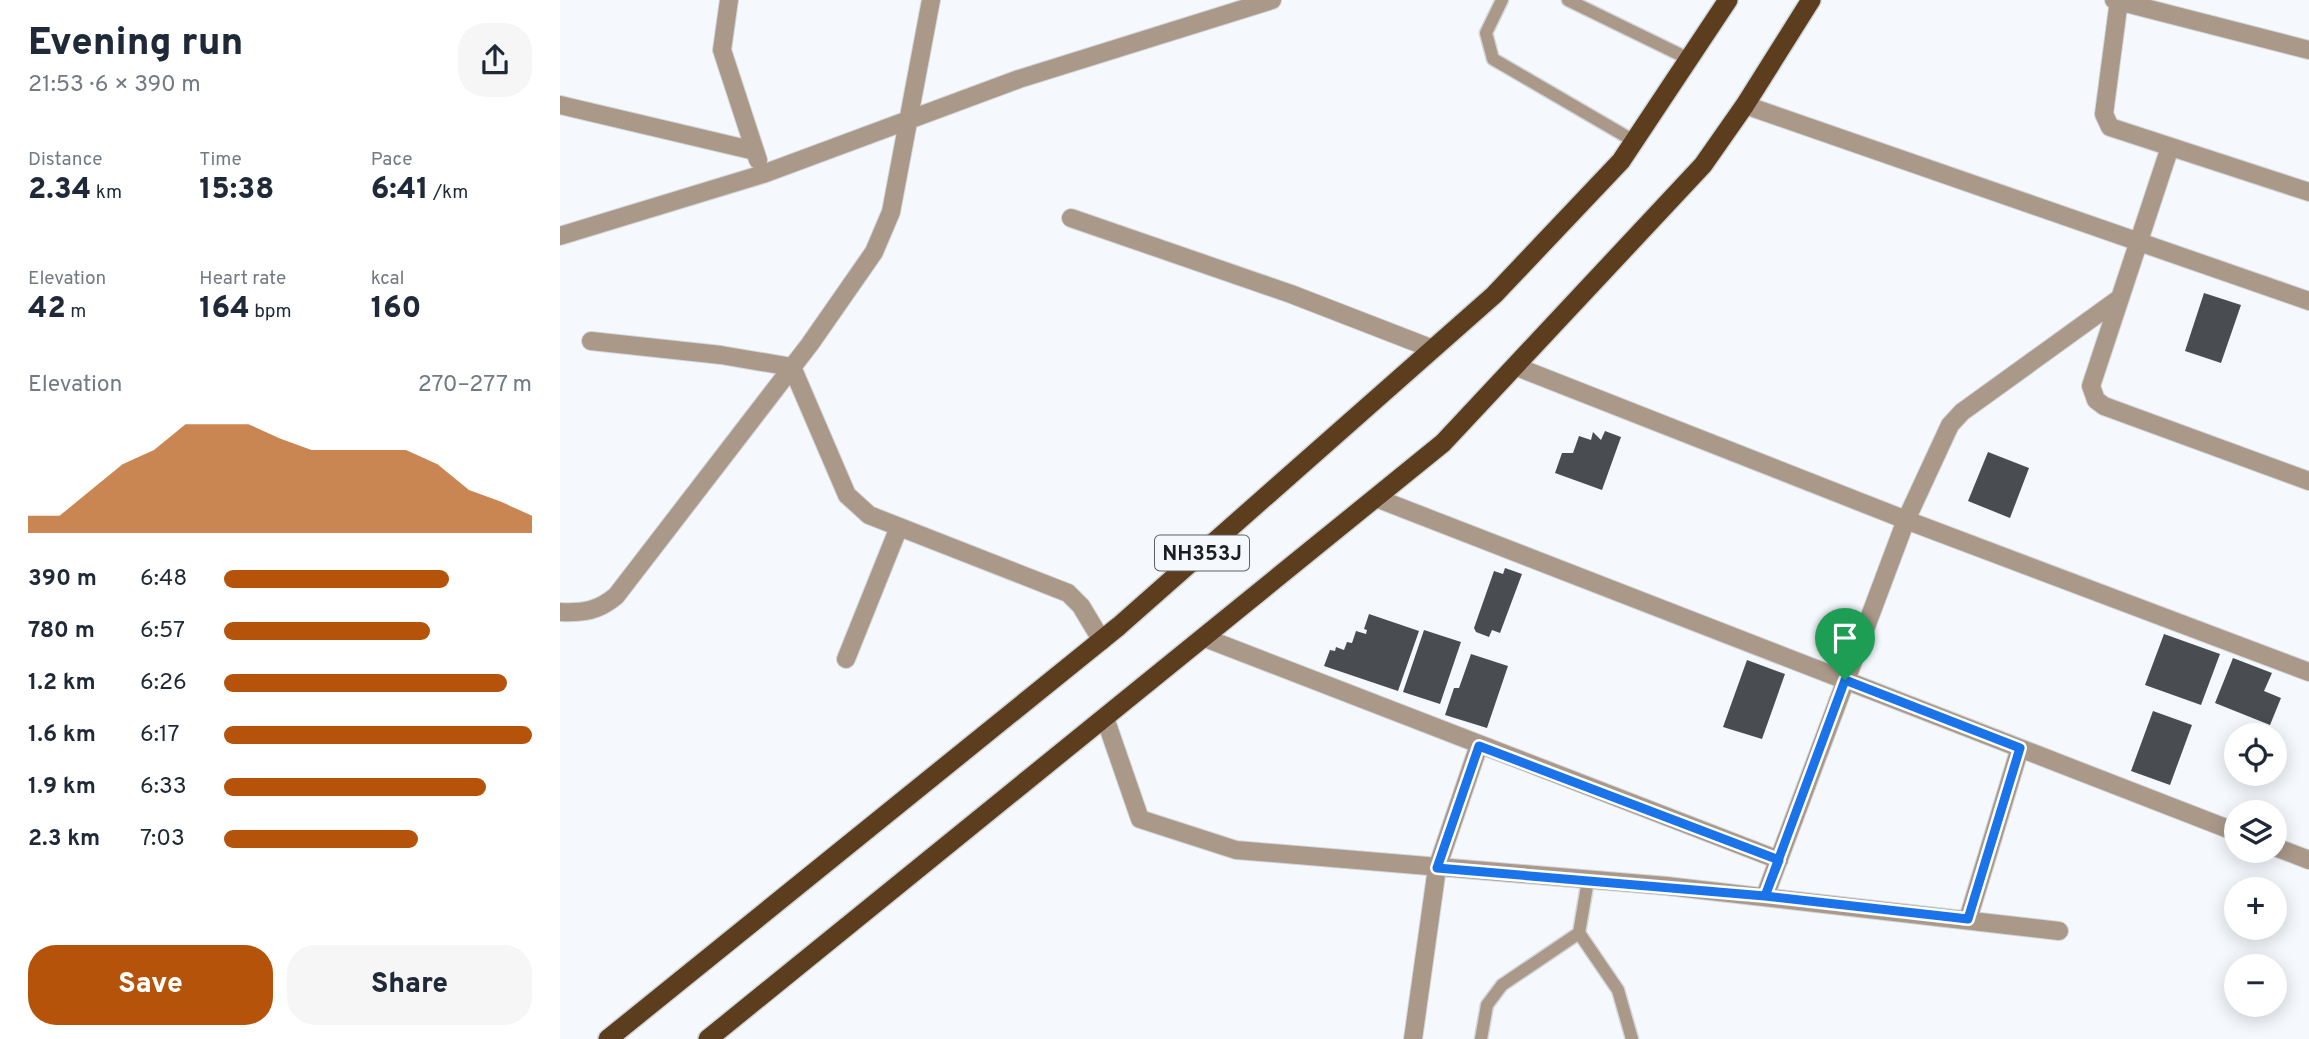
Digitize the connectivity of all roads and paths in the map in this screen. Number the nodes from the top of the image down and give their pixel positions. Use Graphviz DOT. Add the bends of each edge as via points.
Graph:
graph roads {
  1 [pos="729,0"];
  2 [pos="931,0"];
  3 [pos="1272,0"];
  4 [pos="1502,0"];
  5 [pos="1568,0"];
  6 [pos="1728,0"];
  7 [pos="1811,0"];
  8 [pos="2117,0"];
  9 [pos="2309,50"];
  10 [pos="1689,59"];
  11 [pos="560,105"];
  12 [pos="1745,105"];
  13 [pos="907,120"];
  14 [pos="1634,141"];
  15 [pos="2170,146"];
  16 [pos="755,151"];
  17 [pos="763,174"];
  18 [pos="2309,192"];
  19 [pos="1071,218"];
  20 [pos="560,236"];
  21 [pos="2138,242"];
  22 [pos="2120,298"];
  23 [pos="2309,301"];
  24 [pos="592,341"];
  25 [pos="1433,349"];
  26 [pos="792,367"];
  27 [pos="1517,367"];
  28 [pos="2309,481"];
  29 [pos="1376,498"];
  30 [pos="1906,520"];
  31 [pos="899,527"];
  32 [pos="560,612"];
  33 [pos="1205,638"];
  34 [pos="1101,641"];
  35 [pos="846,659"];
  36 [pos="2309,672"];
  37 [pos="1845,680"];
  38 [pos="1105,718"];
  39 [pos="1479,746"];
  40 [pos="2020,748"];
  41 [pos="2224,827"];
  42 [pos="2287,851"];
  43 [pos="1779,860"];
  44 [pos="2309,860"];
  45 [pos="1437,868"];
  46 [pos="1588,880"];
  47 [pos="1765,896"];
  48 [pos="1968,919"];
  49 [pos="2059,931"];
  50 [pos="1579,933"];
  51 [pos="608,1039"];
  52 [pos="708,1039"];
  53 [pos="1413,1039"];
  54 [pos="1480,1039"];
  55 [pos="1632,1039"];
  1 -- 16 [label="street" via="722,50"];
  2 -- 13 [label="street"];
  3 -- 13 [label="street" via="1019,79"];
  4 -- 14 [label="lane" via="1486,33 1493,59"];
  5 -- 10 [label="lane"];
  6 -- 10 [label="highway, NH353J"];
  7 -- 12 [label="highway, NH353J"];
  8 -- 9 [label="street"];
  8 -- 15 [label="street" via="2106,121 2110,127"];
  10 -- 14 [label="highway, NH353J"];
  11 -- 16 [label="street"];
  12 -- 21 [label="street"];
  12 -- 27 [label="highway, NH353J" via="1703,165"];
  13 -- 17 [label="street"];
  13 -- 26 [label="street" via="884,232"];
  14 -- 25 [label="highway, NH353J" via="1621,161 1494,295"];
  15 -- 18 [label="street"];
  15 -- 21 [label="street"];
  16 -- 17 [label="street"];
  17 -- 20 [label="street"];
  19 -- 25 [label="street"];
  21 -- 22 [label="street"];
  21 -- 23 [label="street"];
  22 -- 28 [label="street" via="2091,386 2096,400"];
  22 -- 30 [label="street" via="1962,412 1938,448"];
  24 -- 26 [label="street"];
  25 -- 34 [label="highway, NH353J"];
  26 -- 31 [label="street" via="847,495 869,515"];
  26 -- 32 [label="street" via="616,596 586,613"];
  27 -- 29 [label="highway, NH353J" via="1443,443"];
  27 -- 30 [label="street"];
  29 -- 33 [label="highway, NH353J"];
  29 -- 37 [label="street"];
  30 -- 36 [label="street"];
  30 -- 37 [label="street"];
  31 -- 34 [label="street" via="1068,593"];
  31 -- 35 [label="street"];
  33 -- 38 [label="highway, NH353J"];
  33 -- 39 [label="street"];
  34 -- 51 [label="highway, NH353J"];
  37 -- 40 [label="street"];
  37 -- 43 [label="street"];
  38 -- 45 [label="street" via="1140,819 1236,850"];
  38 -- 52 [label="highway, NH353J"];
  39 -- 43 [label="street"];
  39 -- 45 [label="street"];
  40 -- 41 [label="street"];
  40 -- 48 [label="street"];
  42 -- 44 [label="street"];
  43 -- 47 [label="street"];
  45 -- 46 [label="street"];
  45 -- 53 [label="street"];
  46 -- 47 [label="street"];
  46 -- 50 [label="lane"];
  47 -- 48 [label="street"];
  48 -- 49 [label="street"];
  50 -- 54 [label="lane" via="1502,985 1487,1005"];
  50 -- 55 [label="lane" via="1618,990"];
}
